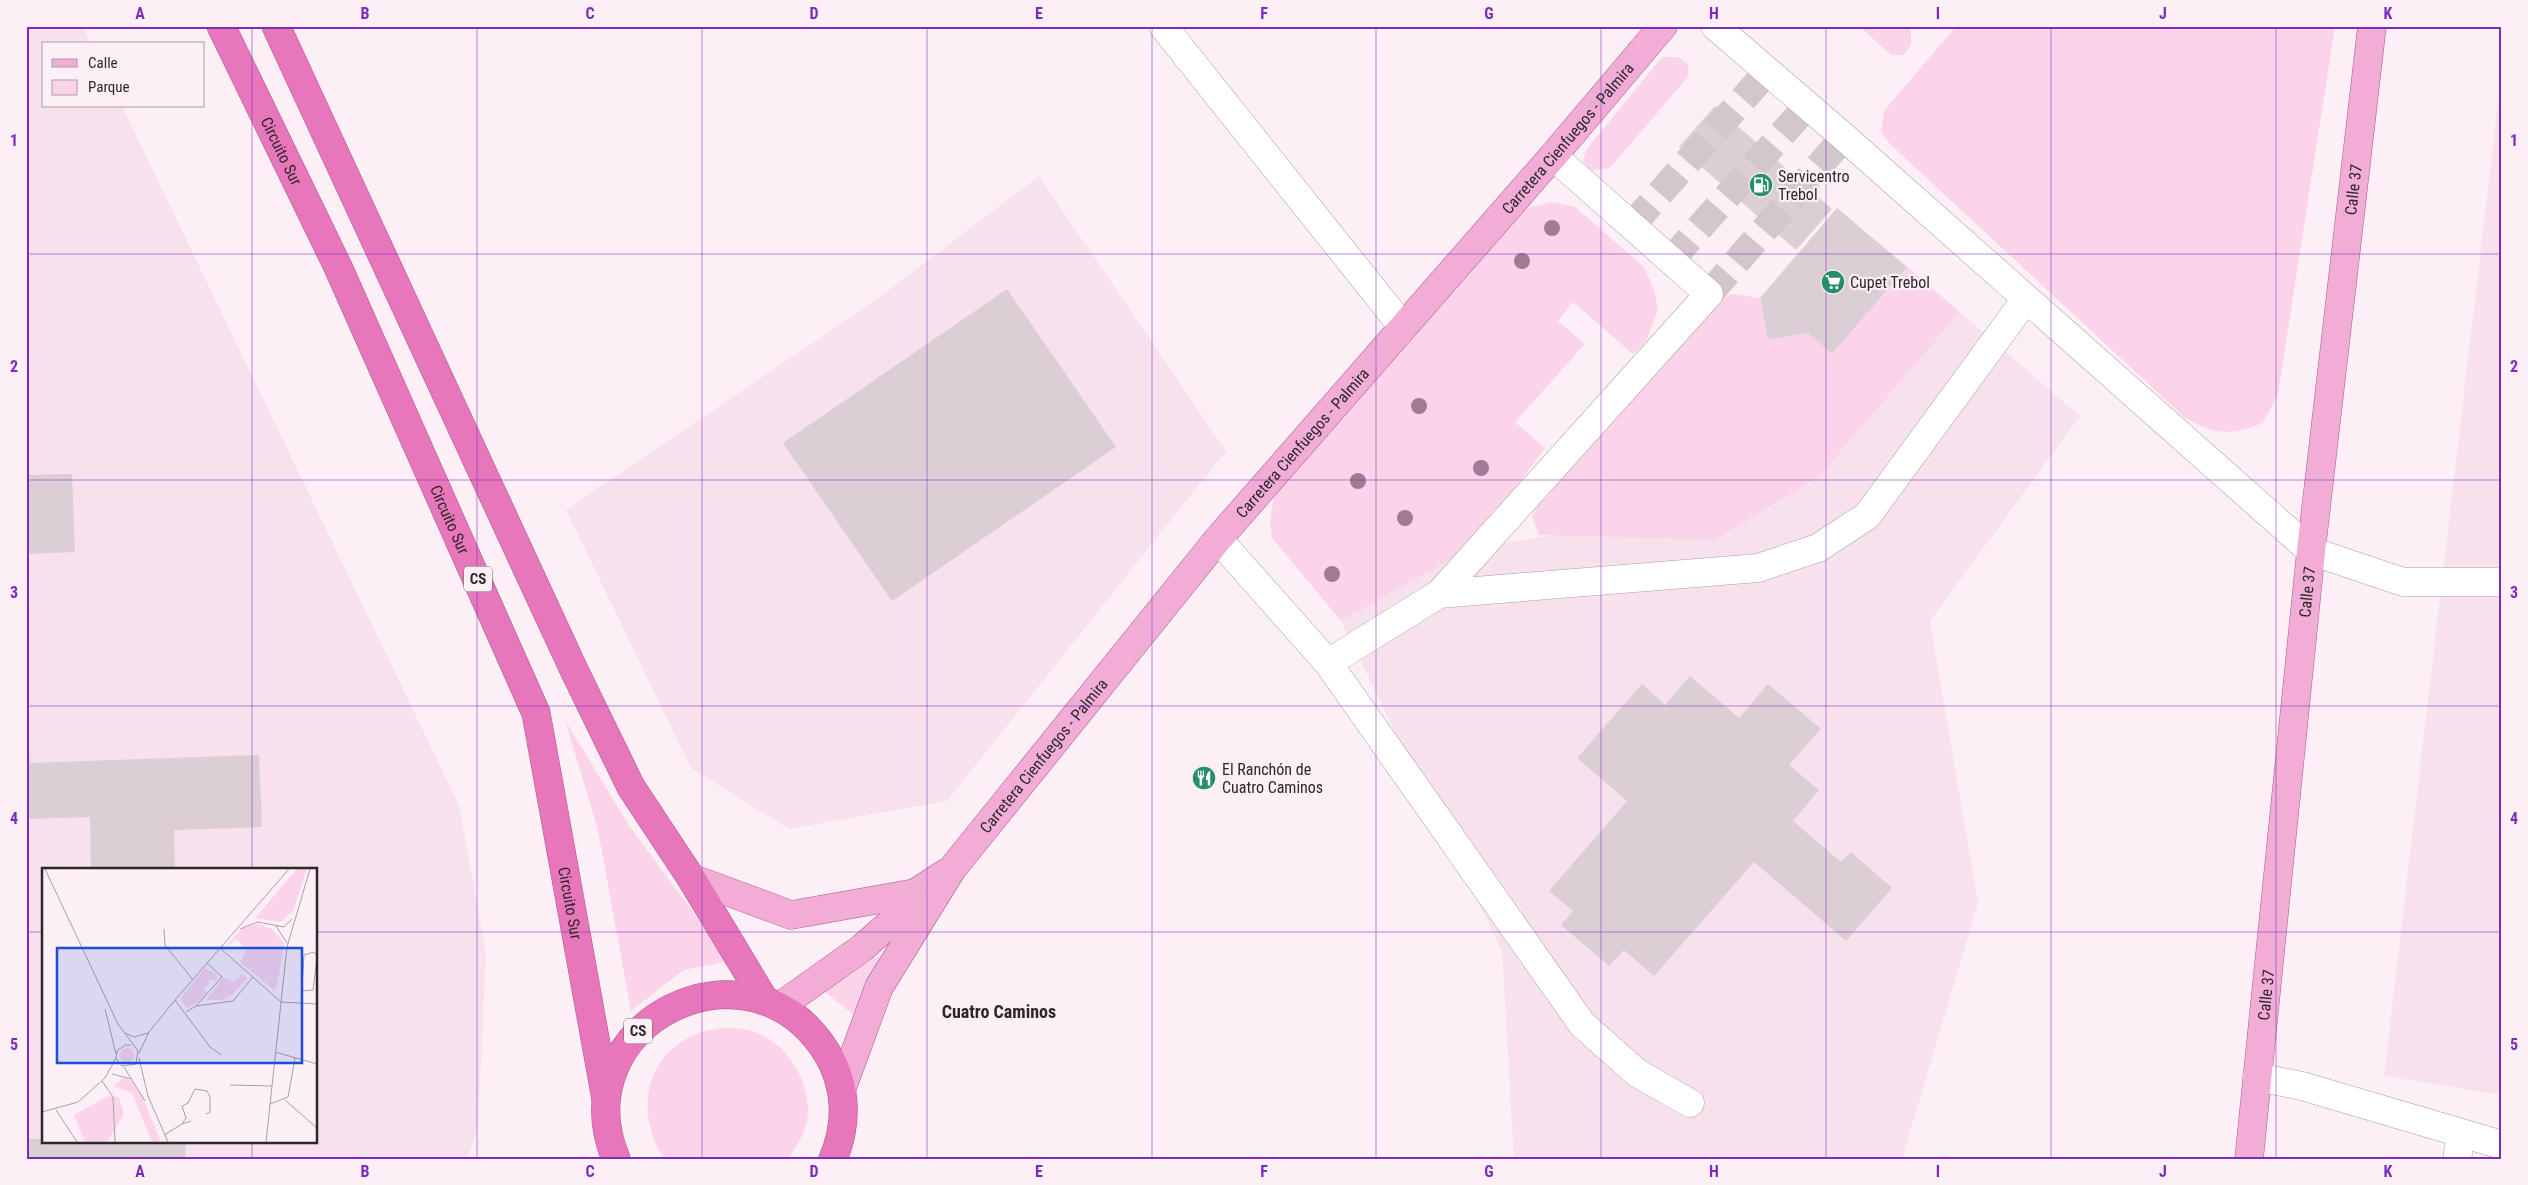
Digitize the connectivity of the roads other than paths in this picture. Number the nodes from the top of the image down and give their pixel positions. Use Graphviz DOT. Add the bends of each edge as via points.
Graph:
graph roads {
  1 [pos="222,26"];
  2 [pos="276,26"];
  3 [pos="1163,26"];
  4 [pos="1663,26"];
  5 [pos="1715,26"];
  6 [pos="2372,26"];
  7 [pos="1553,156"];
  8 [pos="2026,300"];
  9 [pos="1403,327"];
  10 [pos="1218,539"];
  11 [pos="2312,551"];
  12 [pos="2502,582"];
  13 [pos="1439,594"];
  14 [pos="1328,663"];
  15 [pos="952,869"];
  16 [pos="691,878"];
  17 [pos="772,1004"];
  18 [pos="2257,1077"];
  19 [pos="842,1088"];
  20 [pos="606,1099"];
  21 [pos="1690,1103"];
  22 [pos="2502,1145"];
  23 [pos="2459,1146"];
  24 [pos="608,1153"];
  25 [pos="840,1153"];
  26 [pos="2249,1159"];
  1 -- 20 [label="highway, Circuito Sur / CS" via="338,267 536,713"];
  2 -- 16 [label="highway, CS" via="631,787"];
  3 -- 9 [label="street"];
  4 -- 7 [label="main road, Carretera Cienfuegos - Palmira"];
  5 -- 8 [label="street"];
  6 -- 11 [label="main road, Calle 37"];
  7 -- 9 [label="main road, Carretera Cienfuegos - Palmira"];
  7 -- 13 [label="street" via="1709,294"];
  8 -- 11 [label="street"];
  8 -- 13 [label="street" via="1867,516 1818,548 1758,568"];
  9 -- 10 [label="main road, Carretera Cienfuegos - Palmira"];
  10 -- 14 [label="street"];
  10 -- 15 [label="main road, Carretera Cienfuegos - Palmira"];
  11 -- 12 [label="street" via="2403,582"];
  11 -- 18 [label="main road, Calle 37"];
  13 -- 14 [label="street"];
  14 -- 21 [label="street" via="1582,1024 1637,1073"];
  15 -- 16 [label="main road" via="915,893 791,915"];
  15 -- 17 [label="main road, Carretera Cienfuegos - Palmira" via="862,948"];
  15 -- 19 [label="main road, Carretera Cienfuegos - Palmira" via="879,987"];
  16 -- 17 [label="highway, CS"];
  17 -- 19 [label="highway, CS" via="801,1021 819,1041 833,1063"];
  17 -- 20 [label="highway, CS" via="730,994 694,998 662,1012 634,1034 616,1065"];
  18 -- 23 [label="street" via="2302,1086"];
  18 -- 26 [label="main road, Calle 37"];
  19 -- 25 [label="highway, CS" via="844,1115"];
  20 -- 24 [label="highway, CS"];
  22 -- 23 [label="street"];
}
